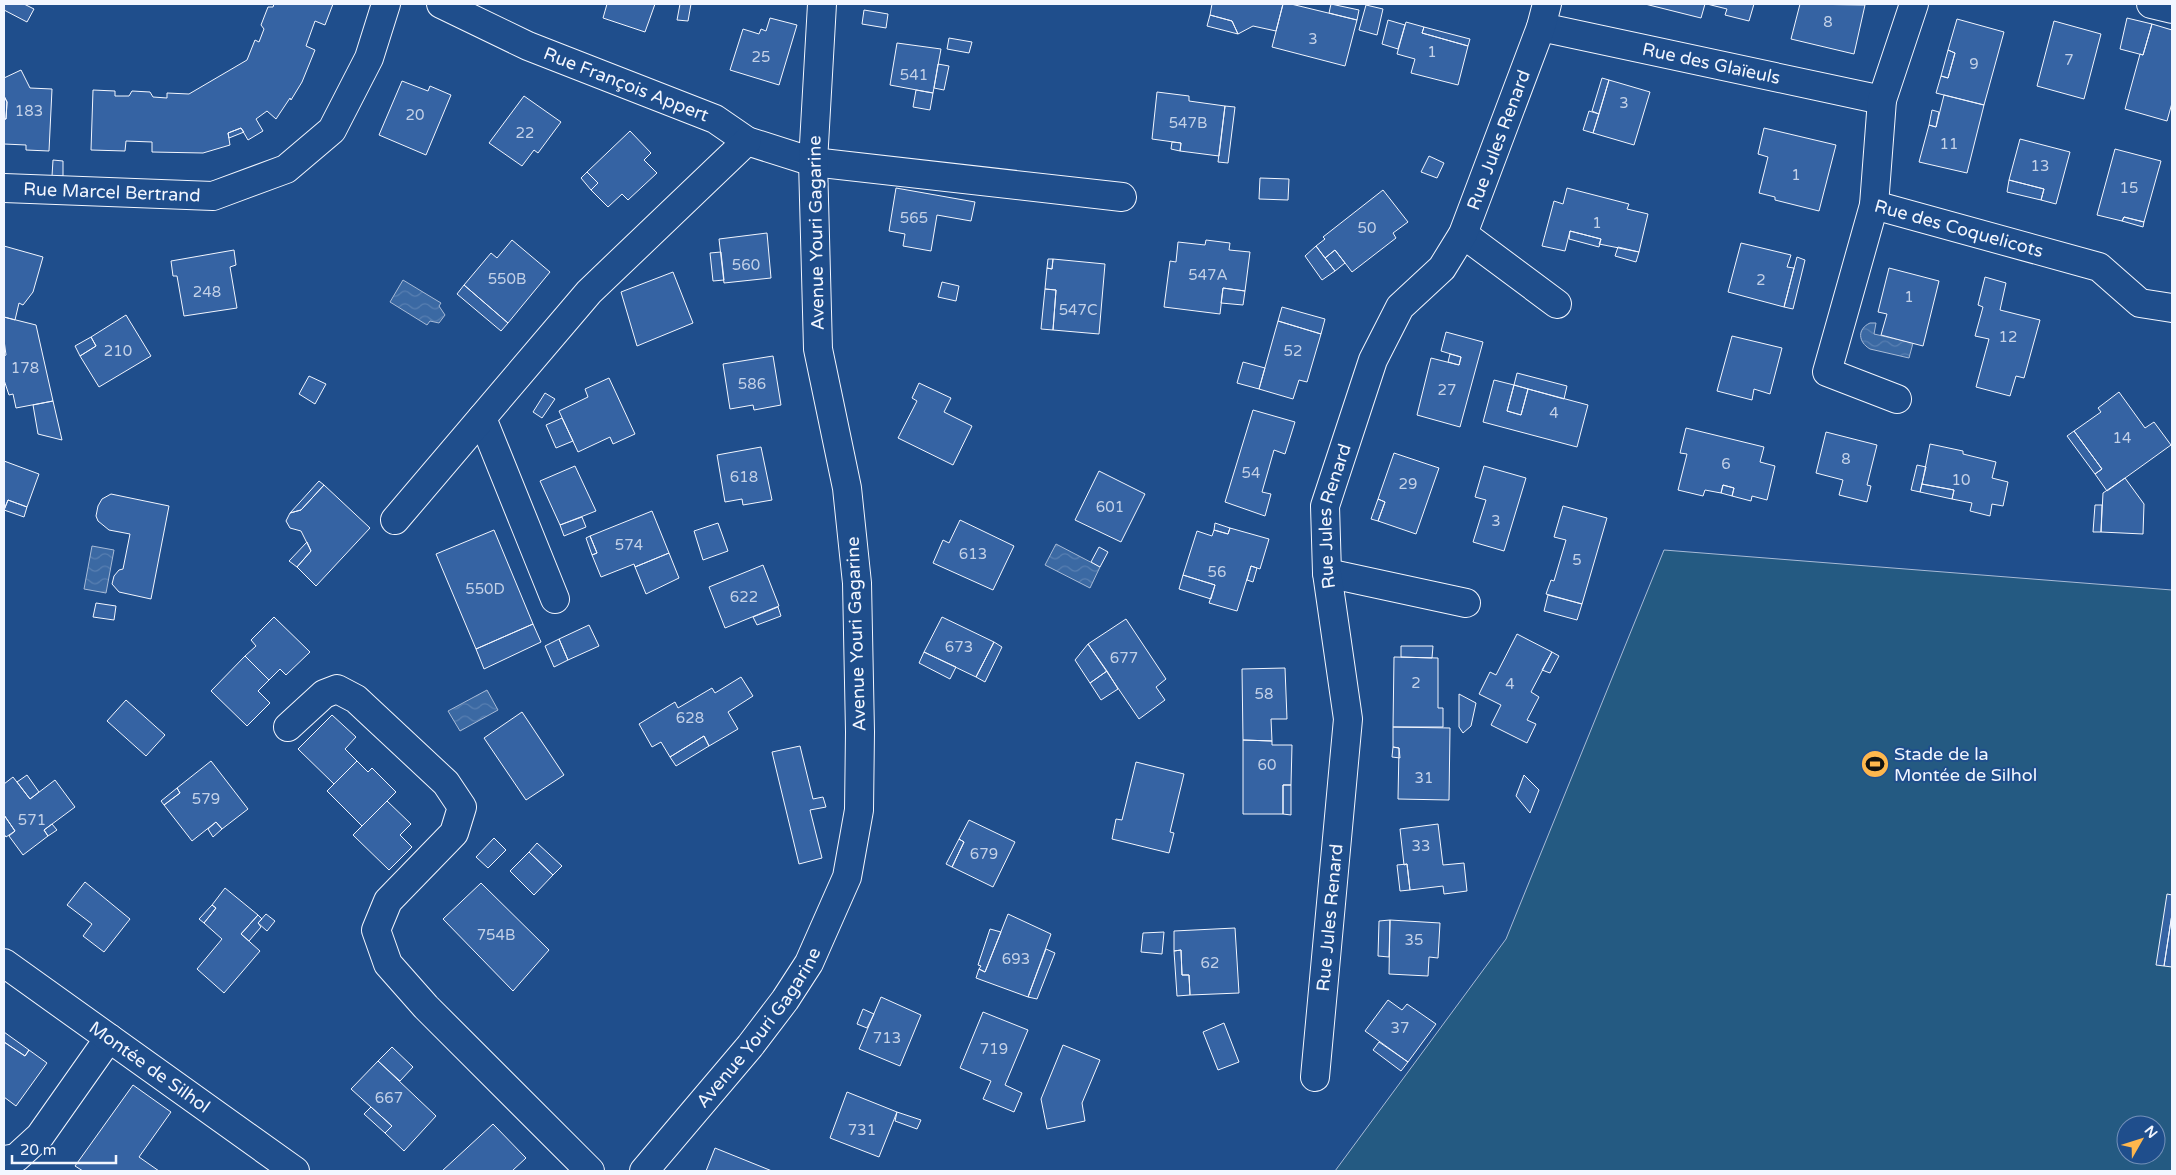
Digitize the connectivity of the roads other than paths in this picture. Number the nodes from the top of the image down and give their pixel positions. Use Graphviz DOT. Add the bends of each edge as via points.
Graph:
graph roads {
  1 [pos="386,4"];
  2 [pos="442,4"];
  3 [pos="822,4"];
  4 [pos="1914,4"];
  5 [pos="2151,4"];
  6 [pos="2172,9"];
  7 [pos="1543,10"];
  8 [pos="1882,100"];
  9 [pos="748,141"];
  10 [pos="813,162"];
  11 [pos="4,188"];
  12 [pos="1122,197"];
  13 [pos="1874,205"];
  14 [pos="1463,234"];
  15 [pos="1557,304"];
  16 [pos="2172,308"];
  17 [pos="1897,399"];
  18 [pos="482,418"];
  19 [pos="395,520"];
  20 [pos="1327,573"];
  21 [pos="555,599"];
  22 [pos="1466,603"];
  23 [pos="288,727"];
  24 [pos="4,963"];
  25 [pos="108,1038"];
  26 [pos="1315,1078"];
  27 [pos="4,1160"];
  28 [pos="295,1171"];
  29 [pos="590,1171"];
  30 [pos="644,1171"];
  1 -- 11 [label="street, Rue Marcel Bertrand" via="369,58 332,130 286,169 212,196"];
  2 -- 9 [label="street, Rue François Appert" via="528,46 715,119"];
  3 -- 10 [label="street, Avenue Youri Gagarine"];
  4 -- 8 [label="street, Rue des Coquelicots"];
  5 -- 6 [label="street"];
  7 -- 8 [label="street, Rue des Glaïeuls"];
  7 -- 14 [label="street, Rue Jules Renard"];
  8 -- 13 [label="street, Rue des Coquelicots"];
  9 -- 10 [label="street, Rue François Appert"];
  9 -- 18 [label="street" via="589,292"];
  10 -- 12 [label="street, Rue François Appert"];
  10 -- 30 [label="street, Avenue Youri Gagarine" via="818,348 847,488 857,583 859,810 847,877 808,963 750,1046"];
  13 -- 16 [label="street, Rue des Coquelicots" via="2099,267 2140,303"];
  13 -- 17 [label="street" via="1827,372"];
  14 -- 15 [label="street"];
  14 -- 20 [label="street, Rue Jules Renard" via="1442,268 1400,307 1373,360 1325,506"];
  18 -- 19 [label="street"];
  18 -- 21 [label="street"];
  20 -- 22 [label="street"];
  20 -- 26 [label="street, Rue Jules Renard" via="1348,719"];
  23 -- 29 [label="street" via="324,694 337,689 356,699 446,783 462,807 454,833 388,901 376,930 388,964 426,1007"];
  24 -- 25 [label="street, Montée de Silhol"];
  25 -- 27 [label="street" via="40,1136 16,1158"];
  25 -- 28 [label="street, Montée de Silhol"];
}
